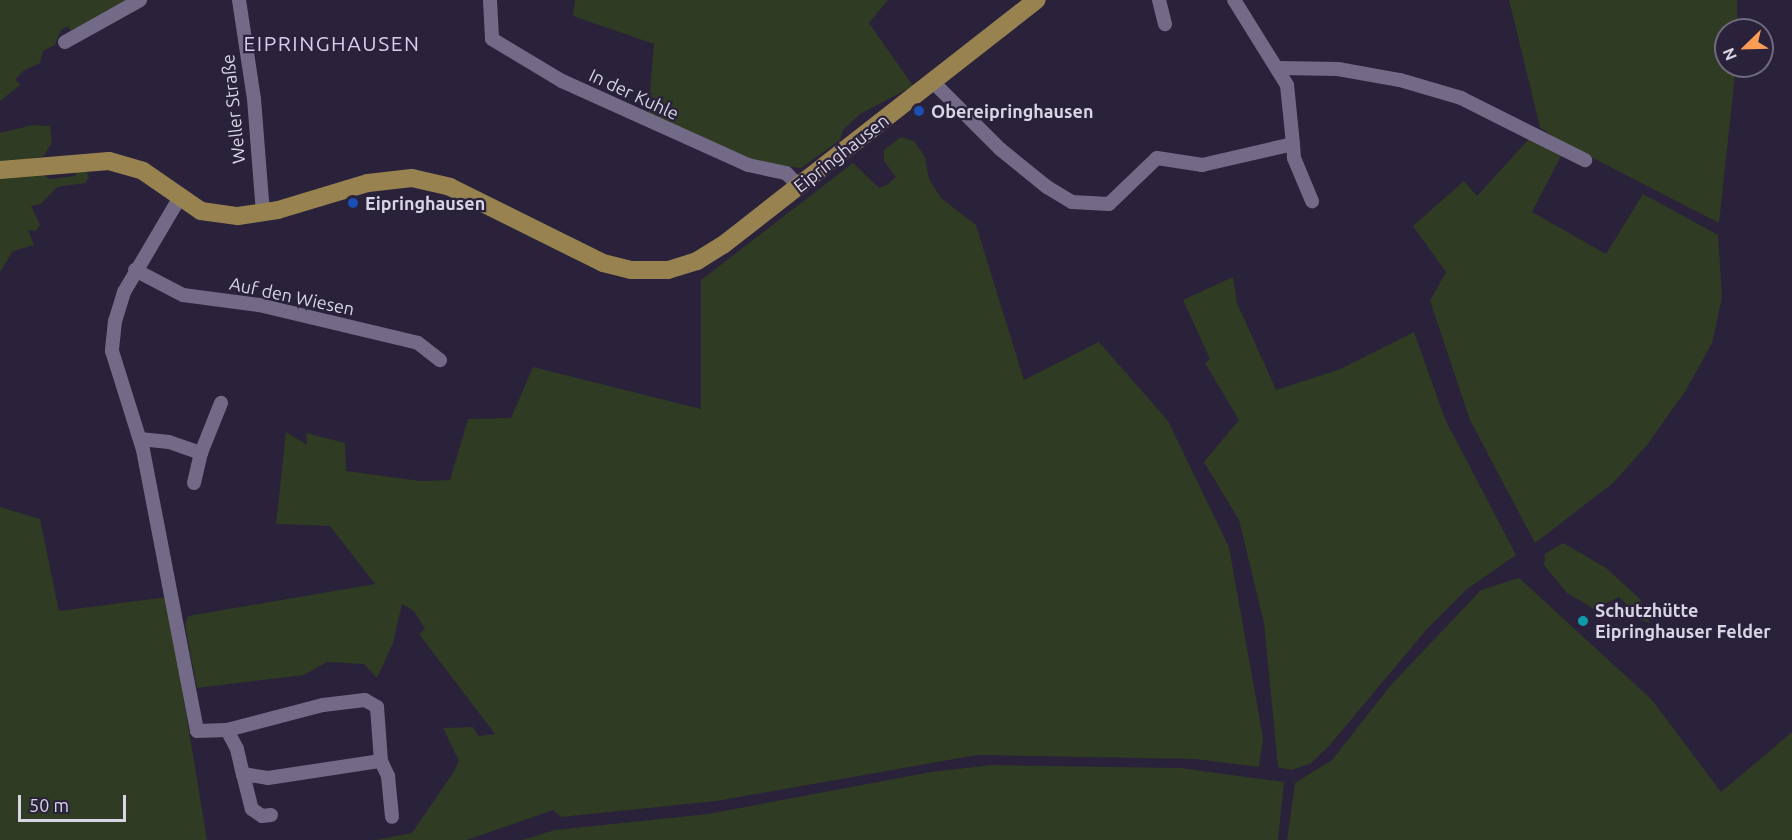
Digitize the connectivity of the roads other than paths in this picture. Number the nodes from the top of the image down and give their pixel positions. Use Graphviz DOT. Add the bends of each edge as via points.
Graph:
graph roads {
  1 [pos="140,0"];
  2 [pos="239,0"];
  3 [pos="490,0"];
  4 [pos="1037,0"];
  5 [pos="1159,0"];
  6 [pos="1234,0"];
  7 [pos="1165,24"];
  8 [pos="65,42"];
  9 [pos="1278,68"];
  10 [pos="933,82"];
  11 [pos="1293,144"];
  12 [pos="1585,160"];
  13 [pos="1,170"];
  14 [pos="799,186"];
  15 [pos="180,197"];
  16 [pos="1311,201"];
  17 [pos="263,213"];
  18 [pos="135,270"];
  19 [pos="440,360"];
  20 [pos="221,403"];
  21 [pos="140,439"];
  22 [pos="201,453"];
  23 [pos="194,483"];
  24 [pos="227,730"];
  25 [pos="381,761"];
  26 [pos="243,774"];
  27 [pos="271,815"];
  28 [pos="392,817"];
  1 -- 8 [label="street"];
  2 -- 17 [label="street, Weller Straße" via="254,99"];
  3 -- 14 [label="street, In der Kuhle" via="492,39 562,81 748,165 786,173"];
  4 -- 10 [label="main road, Eipringhausen"];
  5 -- 7 [label="street"];
  6 -- 9 [label="street"];
  9 -- 11 [label="street" via="1287,85"];
  9 -- 12 [label="street" via="1338,69 1400,80 1461,98"];
  10 -- 11 [label="street" via="1023,169 1056,194 1080,203 1109,204 1157,158 1202,165"];
  10 -- 14 [label="main road, Eipringhausen"];
  11 -- 16 [label="street" via="1294,158"];
  13 -- 15 [label="main road, Eipringhausen" via="109,161 143,171"];
  14 -- 17 [label="main road, Eipringhausen" via="715,251 687,265 659,271 631,270 603,262 450,187 412,178 368,183"];
  15 -- 17 [label="main road, Eipringhausen" via="196,209 217,215"];
  15 -- 18 [label="street"];
  18 -- 19 [label="street, Auf den Wiesen" via="183,294 259,305 418,343"];
  18 -- 21 [label="street" via="115,321 112,351"];
  20 -- 22 [label="street"];
  21 -- 22 [label="street" via="169,442"];
  21 -- 24 [label="street" via="197,730"];
  22 -- 23 [label="street"];
  24 -- 25 [label="street" via="324,705 365,700 377,707"];
  24 -- 26 [label="street"];
  25 -- 26 [label="street" via="268,778"];
  25 -- 28 [label="street" via="388,776"];
  26 -- 27 [label="street" via="252,809 262,816"];
}
